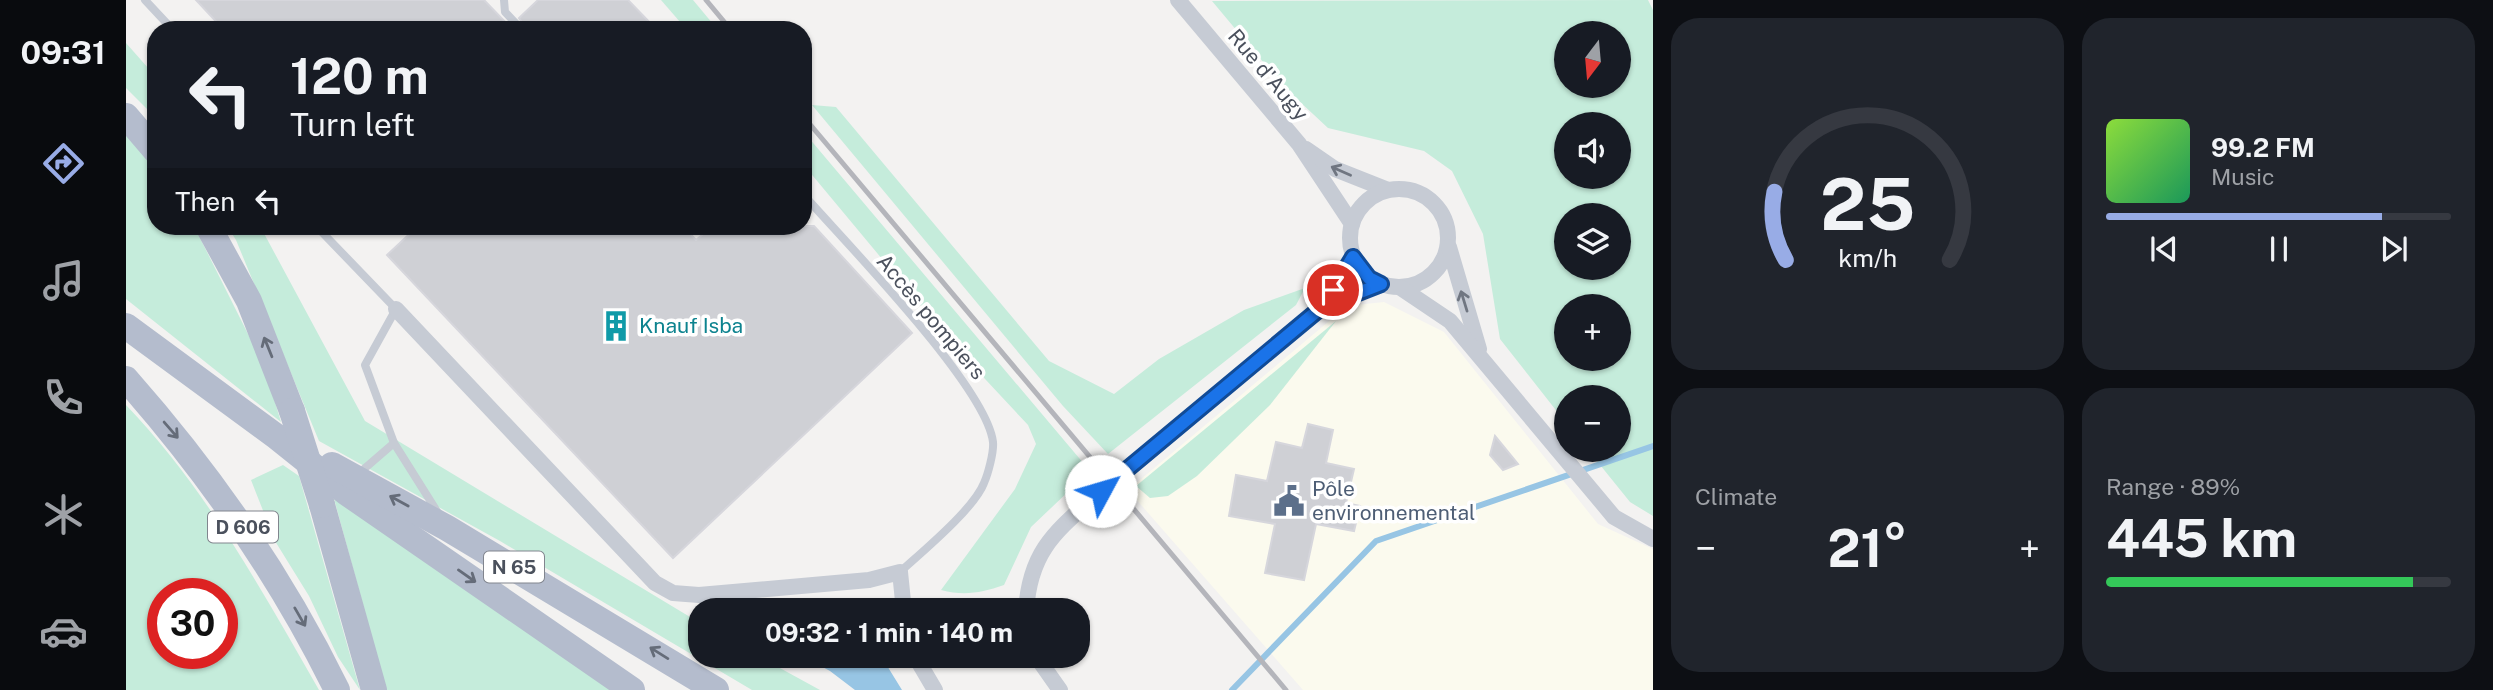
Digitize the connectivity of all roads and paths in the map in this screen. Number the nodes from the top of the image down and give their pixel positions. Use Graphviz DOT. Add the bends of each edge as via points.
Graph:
graph roads {
  1 [pos="145,0"];
  2 [pos="504,0"];
  3 [pos="1178,0"];
  4 [pos="165,21"];
  5 [pos="514,21"];
  6 [pos="126,116"];
  7 [pos="147,140"];
  8 [pos="1299,145"];
  9 [pos="1388,190"];
  10 [pos="812,204"];
  11 [pos="1352,224"];
  12 [pos="213,235"];
  13 [pos="325,235"];
  14 [pos="1449,247"];
  15 [pos="1353,257"];
  16 [pos="1381,284"];
  17 [pos="1401,288"];
  18 [pos="1322,307"];
  19 [pos="396,309"];
  20 [pos="126,326"];
  21 [pos="1481,354"];
  22 [pos="126,379"];
  23 [pos="277,437"];
  24 [pos="394,443"];
  25 [pos="355,477"];
  26 [pos="447,528"];
  27 [pos="1653,539"];
  28 [pos="900,572"];
  29 [pos="903,598"];
  30 [pos="1028,598"];
  31 [pos="922,668"];
  32 [pos="1044,668"];
  33 [pos="337,690"];
  34 [pos="374,690"];
  35 [pos="632,690"];
  36 [pos="716,690"];
  37 [pos="935,690"];
  38 [pos="1060,690"];
  1 -- 4 [label="lane"];
  2 -- 5 [label="lane" via="505,12"];
  3 -- 8 [label="street, Rue d'Augy"];
  6 -- 7 [label="main road"];
  9 -- 8 [label="street, Rue d'Augy, one-way" via="1335,169"];
  8 -- 11 [label="street, Rue d'Augy"];
  9 -- 11 [label="street" via="1365,202"];
  9 -- 14 [label="street" via="1420,193 1434,202 1449,230"];
  10 -- 28 [label="lane, Accès pompiers" via="977,400 993,443 984,485"];
  11 -- 15 [label="street"];
  34 -- 12 [label="main road, one-way, bridge" via="292,411 249,301"];
  13 -- 19 [label="lane"];
  14 -- 17 [label="street" via="1432,276"];
  21 -- 14 [label="street, one-way"];
  15 -- 16 [label="street" via="1369,278"];
  15 -- 18 [label="street"];
  16 -- 17 [label="street"];
  16 -- 18 [label="street"];
  17 -- 21 [label="street" via="1450,321"];
  18 -- 30 [label="street, bridge" via="1049,537 1032,571"];
  19 -- 24 [label="lane" via="365,365"];
  19 -- 28 [label="street" via="655,583 673,593 698,595 869,580"];
  20 -- 23 [label="main road, N 65"];
  21 -- 27 [label="street" via="1614,517"];
  22 -- 33 [label="main road, D 606, one-way" via="185,445 221,495 298,614"];
  23 -- 25 [label="main road, N 65"];
  23 -- 35 [label="main road, N 65, one-way" via="347,493"];
  24 -- 25 [label="lane"];
  24 -- 26 [label="lane"];
  26 -- 25 [label="main road, N 65, one-way"];
  36 -- 26 [label="main road, N 65, one-way"];
  28 -- 29 [label="street"];
  31 -- 37 [label="street"];
  32 -- 38 [label="street"];
}
